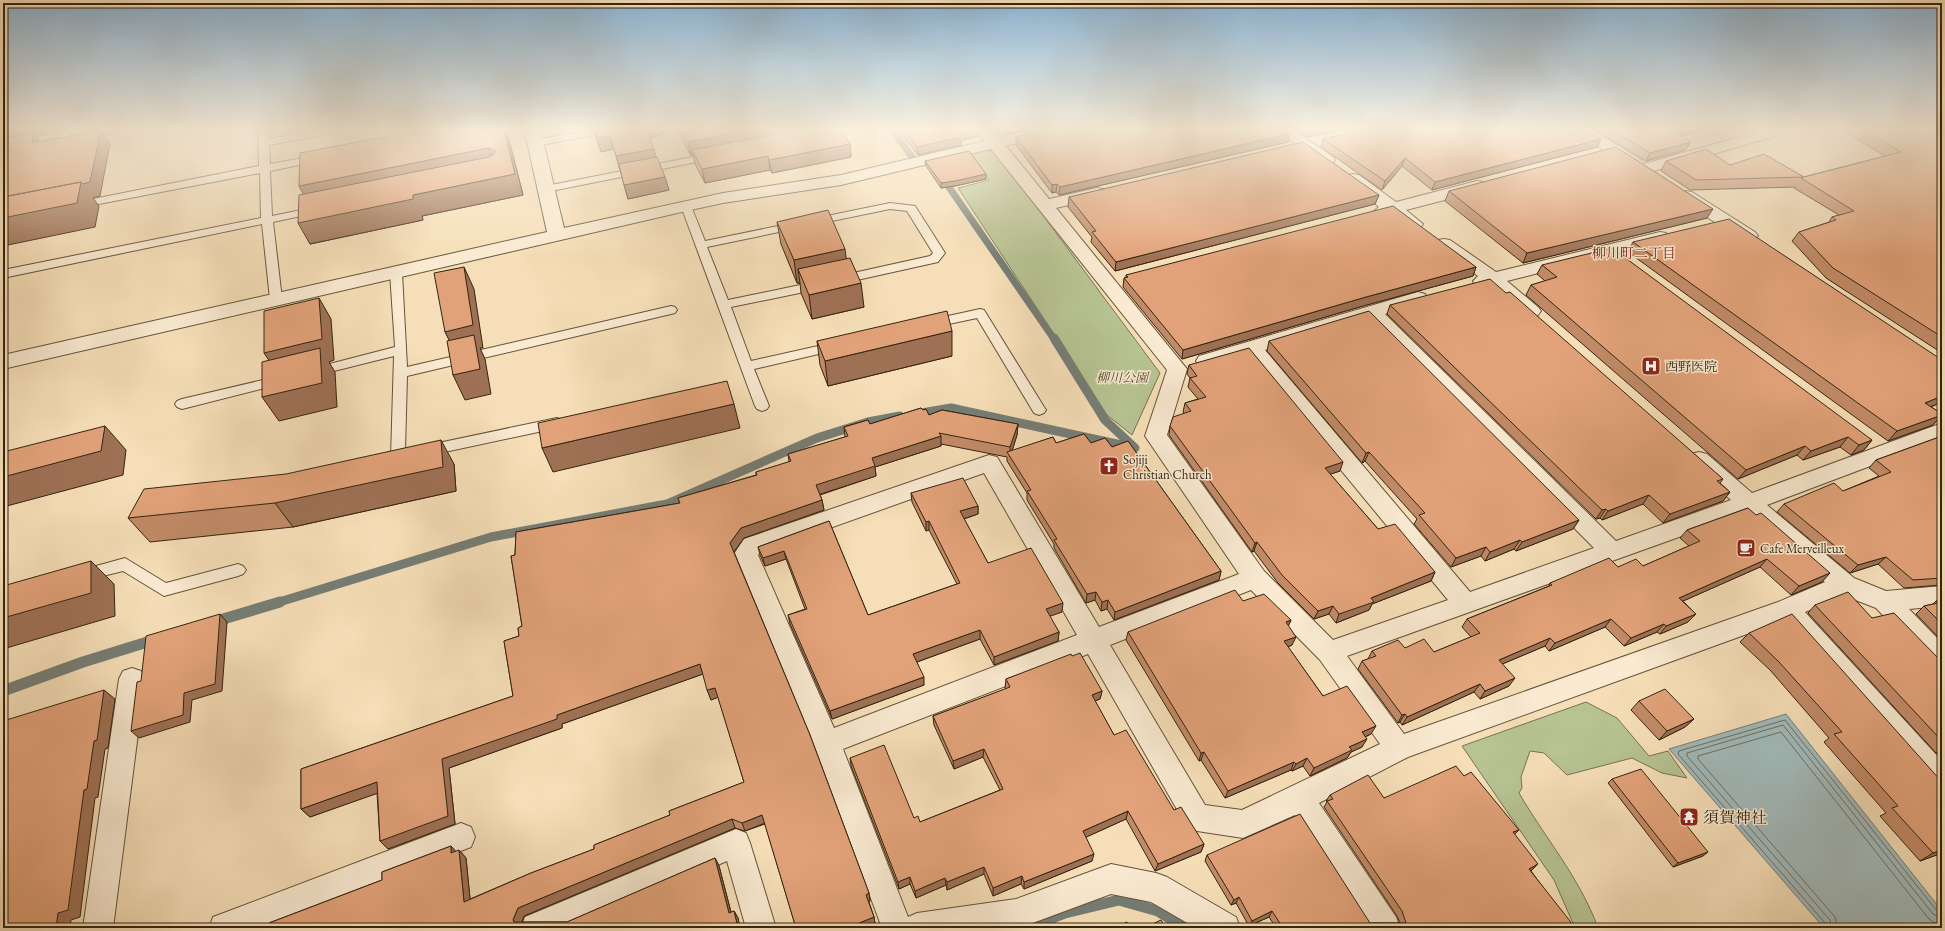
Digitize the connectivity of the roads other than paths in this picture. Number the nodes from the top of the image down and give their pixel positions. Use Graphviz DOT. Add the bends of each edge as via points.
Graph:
graph roads {
  1 [pos="251,171"];
  2 [pos="264,171"];
  3 [pos="542,171"];
  4 [pos="636,171"];
  5 [pos="869,171"];
  6 [pos="1018,171"];
  7 [pos="1342,171"];
  8 [pos="1646,171"];
  9 [pos="1492,182"];
  10 [pos="546,189"];
  11 [pos="1114,189"];
  12 [pos="1046,205"];
  13 [pos="686,206"];
  14 [pos="64,208"];
  15 [pos="328,208"];
  16 [pos="1392,208"];
  17 [pos="1369,214"];
  18 [pos="267,220"];
  19 [pos="1726,221"];
  20 [pos="1702,226"];
  21 [pos="1679,232"];
  22 [pos="557,235"];
  23 [pos="700,245"];
  24 [pos="1765,247"];
  25 [pos="1609,249"];
  26 [pos="1628,263"];
  27 [pos="396,273"];
  28 [pos="3,274"];
  29 [pos="1492,278"];
  30 [pos="1462,286"];
  31 [pos="1431,294"];
  32 [pos="276,299"];
  33 [pos="724,306"];
  34 [pos="671,310"];
  35 [pos="1370,311"];
  36 [pos="1546,325"];
  37 [pos="918,327"];
  38 [pos="848,343"];
  39 [pos="1251,347"];
  40 [pos="401,350"];
  41 [pos="3,362"];
  42 [pos="747,366"];
  43 [pos="1177,369"];
  44 [pos="399,373"];
  45 [pos="182,404"];
  46 [pos="762,406"];
  47 [pos="1040,410"];
  48 [pos="568,421"];
  49 [pos="1942,432"];
  50 [pos="1866,438"];
  51 [pos="1683,446"];
  52 [pos="1885,452"];
  53 [pos="398,457"];
  54 [pos="384,461"];
  55 [pos="1749,503"];
  56 [pos="1612,552"];
  57 [pos="238,570"];
  58 [pos="71,578"];
  59 [pos="1255,578"];
  60 [pos="1845,585"];
  61 [pos="1942,596"];
  62 [pos="1885,601"];
  63 [pos="1465,603"];
  64 [pos="1787,609"];
  65 [pos="1094,641"];
  66 [pos="1329,652"];
  67 [pos="1942,660"];
  68 [pos="132,679"];
  69 [pos="827,743"];
  70 [pos="1399,748"];
  71 [pos="1940,775"];
  72 [pos="1300,798"];
  73 [pos="461,837"];
  74 [pos="241,924"];
  75 [pos="98,928"];
  76 [pos="536,928"];
  77 [pos="761,928"];
  78 [pos="898,928"];
  79 [pos="917,928"];
  80 [pos="1225,928"];
  81 [pos="1385,928"];
  1 -- 14 [label="lane"];
  2 -- 18 [label="lane"];
  3 -- 10 [label="street"];
  4 -- 10 [label="lane"];
  5 -- 13 [label="street" via="841,180"];
  6 -- 12 [label="street"];
  7 -- 16 [label="street"];
  8 -- 19 [label="street"];
  9 -- 16 [label="street"];
  10 -- 22 [label="street"];
  11 -- 12 [label="street"];
  12 -- 43 [label="street" via="1114,279"];
  13 -- 22 [label="street"];
  13 -- 23 [label="lane"];
  15 -- 18 [label="lane"];
  16 -- 17 [label="street"];
  16 -- 29 [label="street"];
  18 -- 28 [label="lane"];
  18 -- 32 [label="lane"];
  19 -- 20 [label="street"];
  19 -- 24 [label="street"];
  21 -- 25 [label="street"];
  22 -- 27 [label="street"];
  23 -- 33 [label="lane"];
  23 -- 33 [label="lane" via="890,206 911,208 939,253 934,259"];
  25 -- 26 [label="street"];
  25 -- 29 [label="street"];
  27 -- 32 [label="street"];
  27 -- 40 [label="lane"];
  29 -- 30 [label="street"];
  29 -- 36 [label="street"];
  31 -- 35 [label="street"];
  32 -- 41 [label="street"];
  33 -- 42 [label="lane"];
  34 -- 44 [label="lane"];
  35 -- 39 [label="street"];
  35 -- 56 [label="street"];
  37 -- 47 [label="lane" via="980,312"];
  38 -- 42 [label="lane"];
  39 -- 43 [label="street"];
  39 -- 63 [label="street"];
  40 -- 44 [label="lane"];
  40 -- 45 [label="lane"];
  42 -- 46 [label="lane"];
  43 -- 59 [label="street" via="1156,436"];
  44 -- 53 [label="lane"];
  48 -- 53 [label="lane"];
  49 -- 52 [label="street"];
  50 -- 52 [label="street"];
  51 -- 55 [label="street"];
  52 -- 55 [label="street"];
  53 -- 54 [label="lane"];
  55 -- 56 [label="street"];
  55 -- 60 [label="street"];
  56 -- 63 [label="street"];
  57 -- 58 [label="lane" via="164,590 124,564"];
  59 -- 65 [label="street"];
  59 -- 66 [label="street"];
  60 -- 62 [label="street"];
  60 -- 64 [label="street"];
  61 -- 62 [label="street"];
  62 -- 67 [label="street"];
  63 -- 66 [label="street"];
  64 -- 70 [label="street"];
  64 -- 71 [label="street"];
  65 -- 69 [label="street"];
  65 -- 69 [label="street" via="989,463 752,546 746,554"];
  65 -- 72 [label="street" via="1197,816 1243,824"];
  66 -- 70 [label="street"];
  68 -- 75 [label="street"];
  69 -- 78 [label="street"];
  70 -- 72 [label="street"];
  72 -- 81 [label="street"];
  73 -- 74 [label="street"];
  76 -- 77 [label="street" via="736,843"];
  79 -- 80 [label="street" via="1016,914 1111,879 1156,888"];
}
